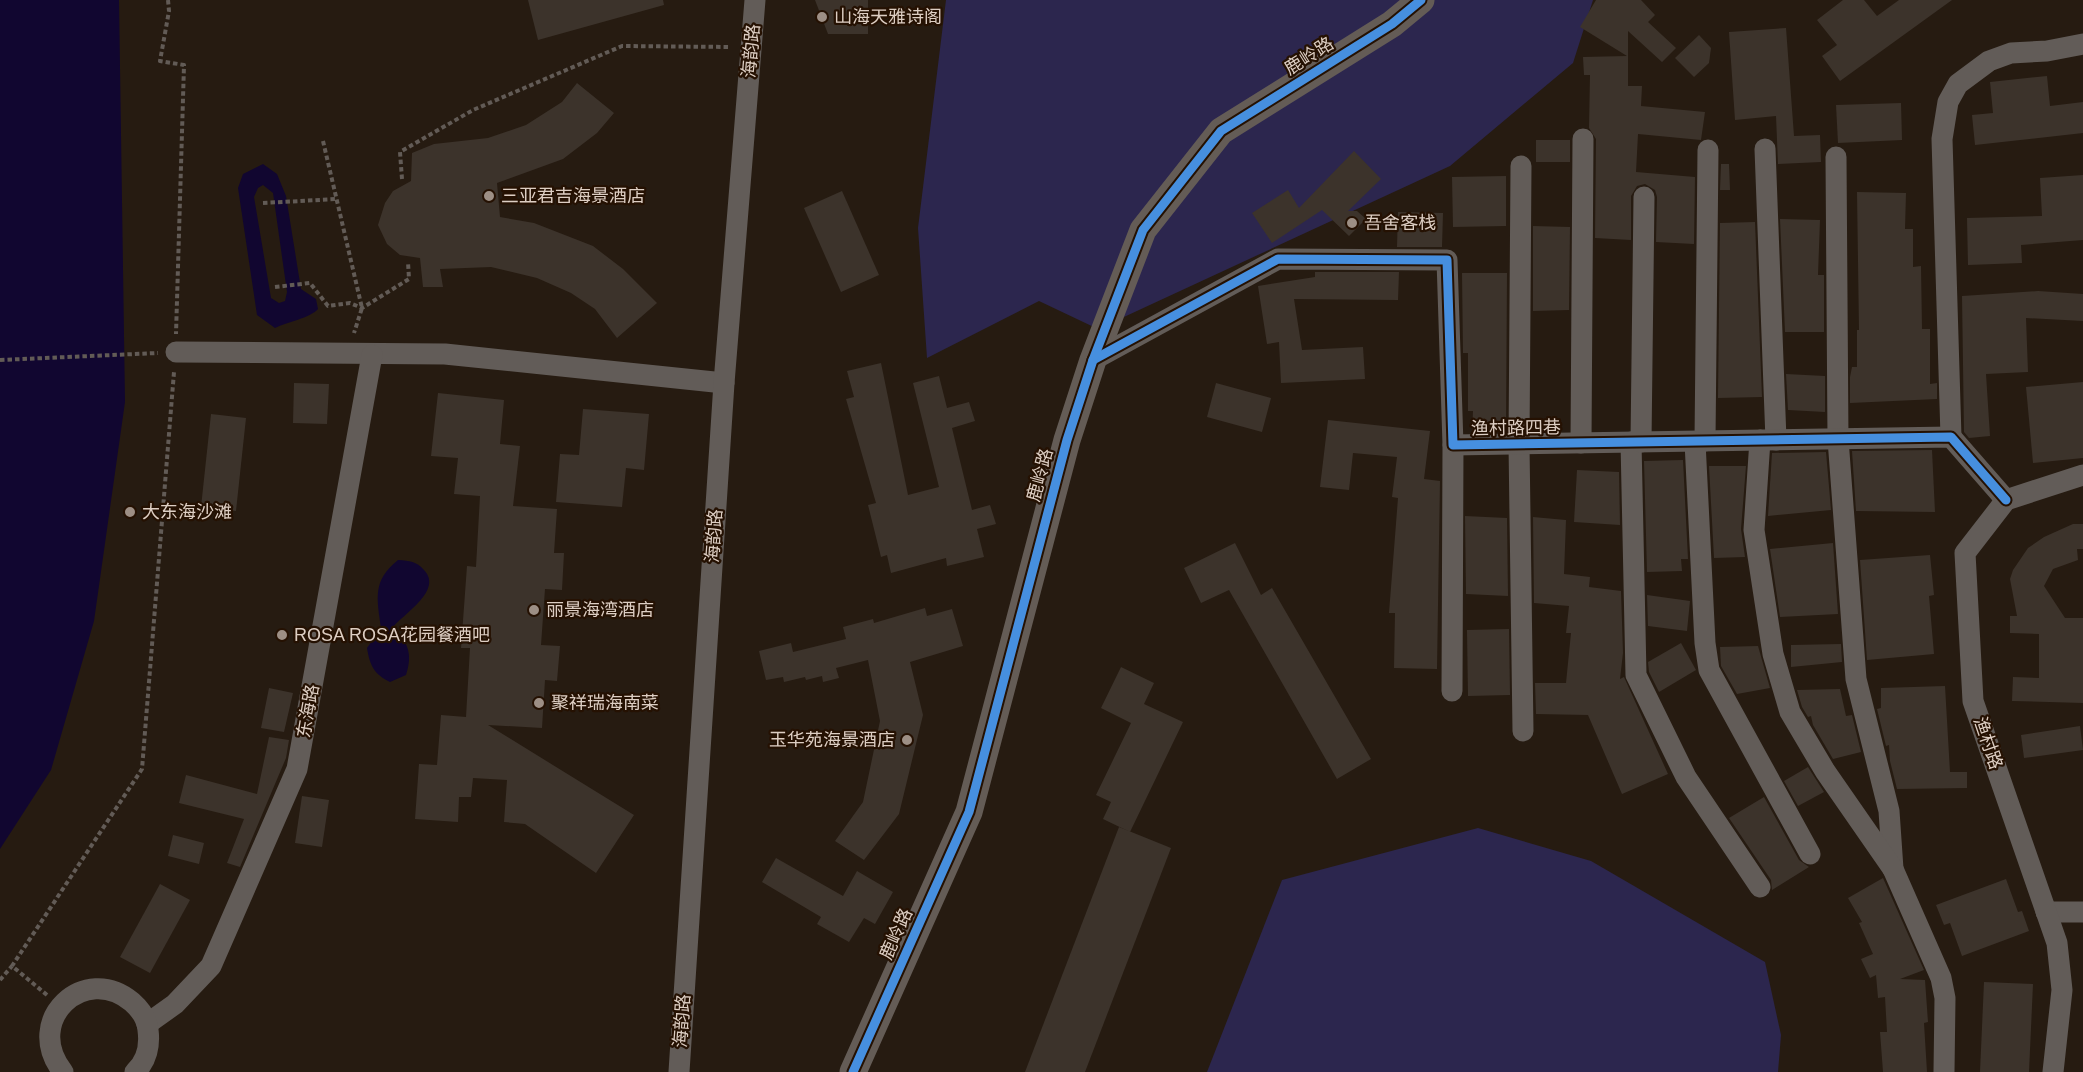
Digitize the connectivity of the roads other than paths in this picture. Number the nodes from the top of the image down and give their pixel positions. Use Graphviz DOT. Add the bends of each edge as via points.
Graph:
graph roads {
  1 [pos="755,0"];
  2 [pos="1421,0"];
  3 [pos="2083,44"];
  4 [pos="1583,139"];
  5 [pos="1765,148"];
  6 [pos="1708,150"];
  7 [pos="1836,157"];
  8 [pos="1521,166"];
  9 [pos="1644,197"];
  10 [pos="176,352"];
  11 [pos="372,355"];
  12 [pos="1093,360"];
  13 [pos="724,383"];
  14 [pos="1952,437"];
  15 [pos="1838,439"];
  16 [pos="1768,440"];
  17 [pos="1700,441"];
  18 [pos="1636,442"];
  19 [pos="1581,443"];
  20 [pos="1519,444"];
  21 [pos="1453,445"];
  22 [pos="2083,475"];
  23 [pos="2006,500"];
  24 [pos="1452,691"];
  25 [pos="1523,731"];
  26 [pos="1810,854"];
  27 [pos="1893,869"];
  28 [pos="1760,887"];
  29 [pos="2046,912"];
  30 [pos="2083,912"];
  31 [pos="147,1024"];
  32 [pos="142,1070"];
  33 [pos="63,1072"];
  34 [pos="679,1072"];
  35 [pos="853,1072"];
  36 [pos="1944,1072"];
  37 [pos="2053,1072"];
  1 -- 13 [label="street, 海韵路"];
  2 -- 12 [label="main road, 鹿岭路" via="1392,24 1221,131 1143,230"];
  3 -- 14 [label="street" via="2011,53 1989,61 1958,84 1948,102 1942,139"];
  4 -- 19 [label="street"];
  5 -- 16 [label="street"];
  6 -- 17 [label="street"];
  7 -- 15 [label="street"];
  8 -- 20 [label="street"];
  9 -- 18 [label="street"];
  10 -- 11 [label="street"];
  11 -- 13 [label="street" via="445,354"];
  11 -- 31 [label="street, 东海路" via="297,769 211,966 175,1004"];
  12 -- 21 [label="street, 渔村路四巷" via="1278,259 1447,260"];
  12 -- 35 [label="main road, 鹿岭路" via="1066,440 969,812"];
  13 -- 34 [label="street, 海韵路"];
  14 -- 15 [label="street, 渔村路四巷"];
  14 -- 23 [label="street"];
  15 -- 16 [label="street, 渔村路四巷"];
  15 -- 27 [label="street" via="1856,679 1889,811"];
  16 -- 17 [label="street, 渔村路四巷"];
  16 -- 27 [label="street" via="1754,530 1773,654 1790,712 1825,771"];
  17 -- 18 [label="street, 渔村路四巷"];
  17 -- 26 [label="street" via="1709,670"];
  18 -- 19 [label="street, 渔村路四巷"];
  18 -- 28 [label="street" via="1636,675 1686,777"];
  19 -- 20 [label="street, 渔村路四巷"];
  20 -- 21 [label="street, 渔村路四巷"];
  20 -- 25 [label="street"];
  21 -- 24 [label="street"];
  22 -- 23 [label="street"];
  23 -- 29 [label="street, 渔村路" via="1965,553 1973,701"];
  27 -- 36 [label="street" via="1941,978 1946,998"];
  29 -- 30 [label="street"];
  29 -- 37 [label="street, 渔村路" via="2057,943 2062,990"];
  31 -- 32 [label="street" via="149,1041"];
  31 -- 33 [label="street" via="140,1009 122,993 95,988 74,995 53,1020 48,1038 52,1058"];
}
